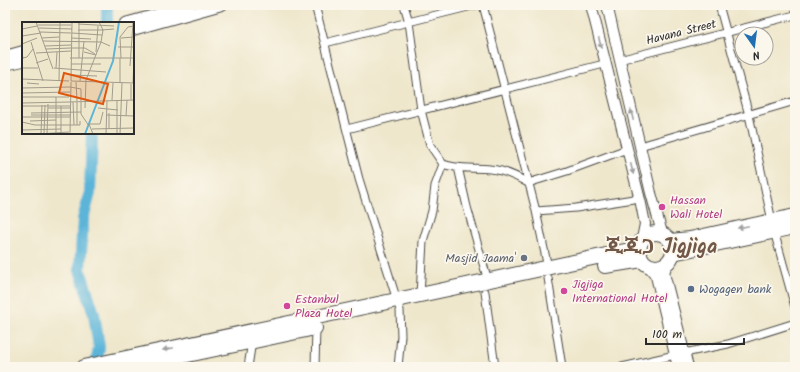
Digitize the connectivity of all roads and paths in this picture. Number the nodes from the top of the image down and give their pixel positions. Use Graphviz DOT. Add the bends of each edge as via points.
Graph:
graph roads {
  1 [pos="190,5"];
  2 [pos="222,5"];
  3 [pos="315,5"];
  4 [pos="404,5"];
  5 [pos="476,5"];
  6 [pos="483,5"];
  7 [pos="591,5"];
  8 [pos="607,5"];
  9 [pos="720,5"];
  10 [pos="795,15"];
  11 [pos="409,22"];
  12 [pos="138,26"];
  13 [pos="726,32"];
  14 [pos="325,43"];
  15 [pos="22,51"];
  16 [pos="5,56"];
  17 [pos="22,60"];
  18 [pos="619,60"];
  19 [pos="604,64"];
  20 [pos="5,65"];
  21 [pos="505,89"];
  22 [pos="795,101"];
  23 [pos="421,110"];
  24 [pos="749,115"];
  25 [pos="347,129"];
  26 [pos="640,146"];
  27 [pos="627,149"];
  28 [pos="443,164"];
  29 [pos="458,167"];
  30 [pos="528,183"];
  31 [pos="640,198"];
  32 [pos="536,211"];
  33 [pos="795,216"];
  34 [pos="773,226"];
  35 [pos="795,226"];
  36 [pos="668,248"];
  37 [pos="643,253"];
  38 [pos="548,273"];
  39 [pos="487,286"];
  40 [pos="420,296"];
  41 [pos="398,305"];
  42 [pos="795,307"];
  43 [pos="795,323"];
  44 [pos="316,328"];
  45 [pos="252,341"];
  46 [pos="680,354"];
  47 [pos="129,362"];
  48 [pos="84,367"];
  49 [pos="248,367"];
  50 [pos="315,367"];
  51 [pos="398,367"];
  52 [pos="494,367"];
  53 [pos="562,367"];
  54 [pos="622,367"];
  55 [pos="678,367"];
  56 [pos="688,367"];
  1 -- 12 [label="main road"];
  2 -- 12 [label="main road"];
  3 -- 14 [label="street"];
  4 -- 11 [label="street"];
  5 -- 11 [label="street"];
  6 -- 21 [label="street"];
  7 -- 19 [label="main road, one-way"];
  8 -- 18 [label="main road"];
  9 -- 13 [label="street"];
  10 -- 13 [label="street, Havana Street"];
  11 -- 14 [label="street"];
  11 -- 23 [label="street"];
  13 -- 18 [label="street, Havana Street"];
  13 -- 24 [label="street"];
  14 -- 25 [label="street"];
  15 -- 16 [label="main road"];
  17 -- 20 [label="main road"];
  26 -- 18 [label="main road, one-way"];
  19 -- 21 [label="street"];
  19 -- 27 [label="main road"];
  21 -- 23 [label="street"];
  21 -- 30 [label="street"];
  22 -- 24 [label="street"];
  23 -- 25 [label="street"];
  23 -- 28 [label="street" via="430,145"];
  24 -- 26 [label="street"];
  24 -- 34 [label="street"];
  25 -- 41 [label="street" via="359,179"];
  26 -- 36 [label="main road"];
  27 -- 30 [label="street"];
  27 -- 31 [label="main road, one-way"];
  28 -- 29 [label="street"];
  28 -- 40 [label="street" via="435,186 432,211 423,241"];
  29 -- 30 [label="street" via="506,172"];
  29 -- 39 [label="street"];
  30 -- 32 [label="street"];
  31 -- 32 [label="street"];
  31 -- 37 [label="main road" via="645,224"];
  32 -- 38 [label="street"];
  33 -- 34 [label="highway"];
  34 -- 35 [label="highway"];
  34 -- 36 [label="highway"];
  34 -- 42 [label="street"];
  36 -- 37 [label="highway" via="656,267"];
  36 -- 37 [label="highway" via="650,233"];
  36 -- 46 [label="main road" via="664,273"];
  37 -- 38 [label="highway"];
  37 -- 46 [label="main road" via="656,276"];
  38 -- 39 [label="highway"];
  38 -- 53 [label="street"];
  39 -- 40 [label="highway"];
  39 -- 41 [label="highway"];
  39 -- 52 [label="street"];
  40 -- 41 [label="highway"];
  41 -- 44 [label="highway"];
  41 -- 47 [label="highway, one-way"];
  41 -- 51 [label="street" via="401,336"];
  43 -- 46 [label="street" via="728,344"];
  44 -- 45 [label="highway"];
  44 -- 50 [label="street"];
  45 -- 47 [label="highway"];
  45 -- 49 [label="street"];
  46 -- 54 [label="street"];
  46 -- 55 [label="main road"];
  46 -- 56 [label="main road"];
  47 -- 48 [label="highway"];
}
